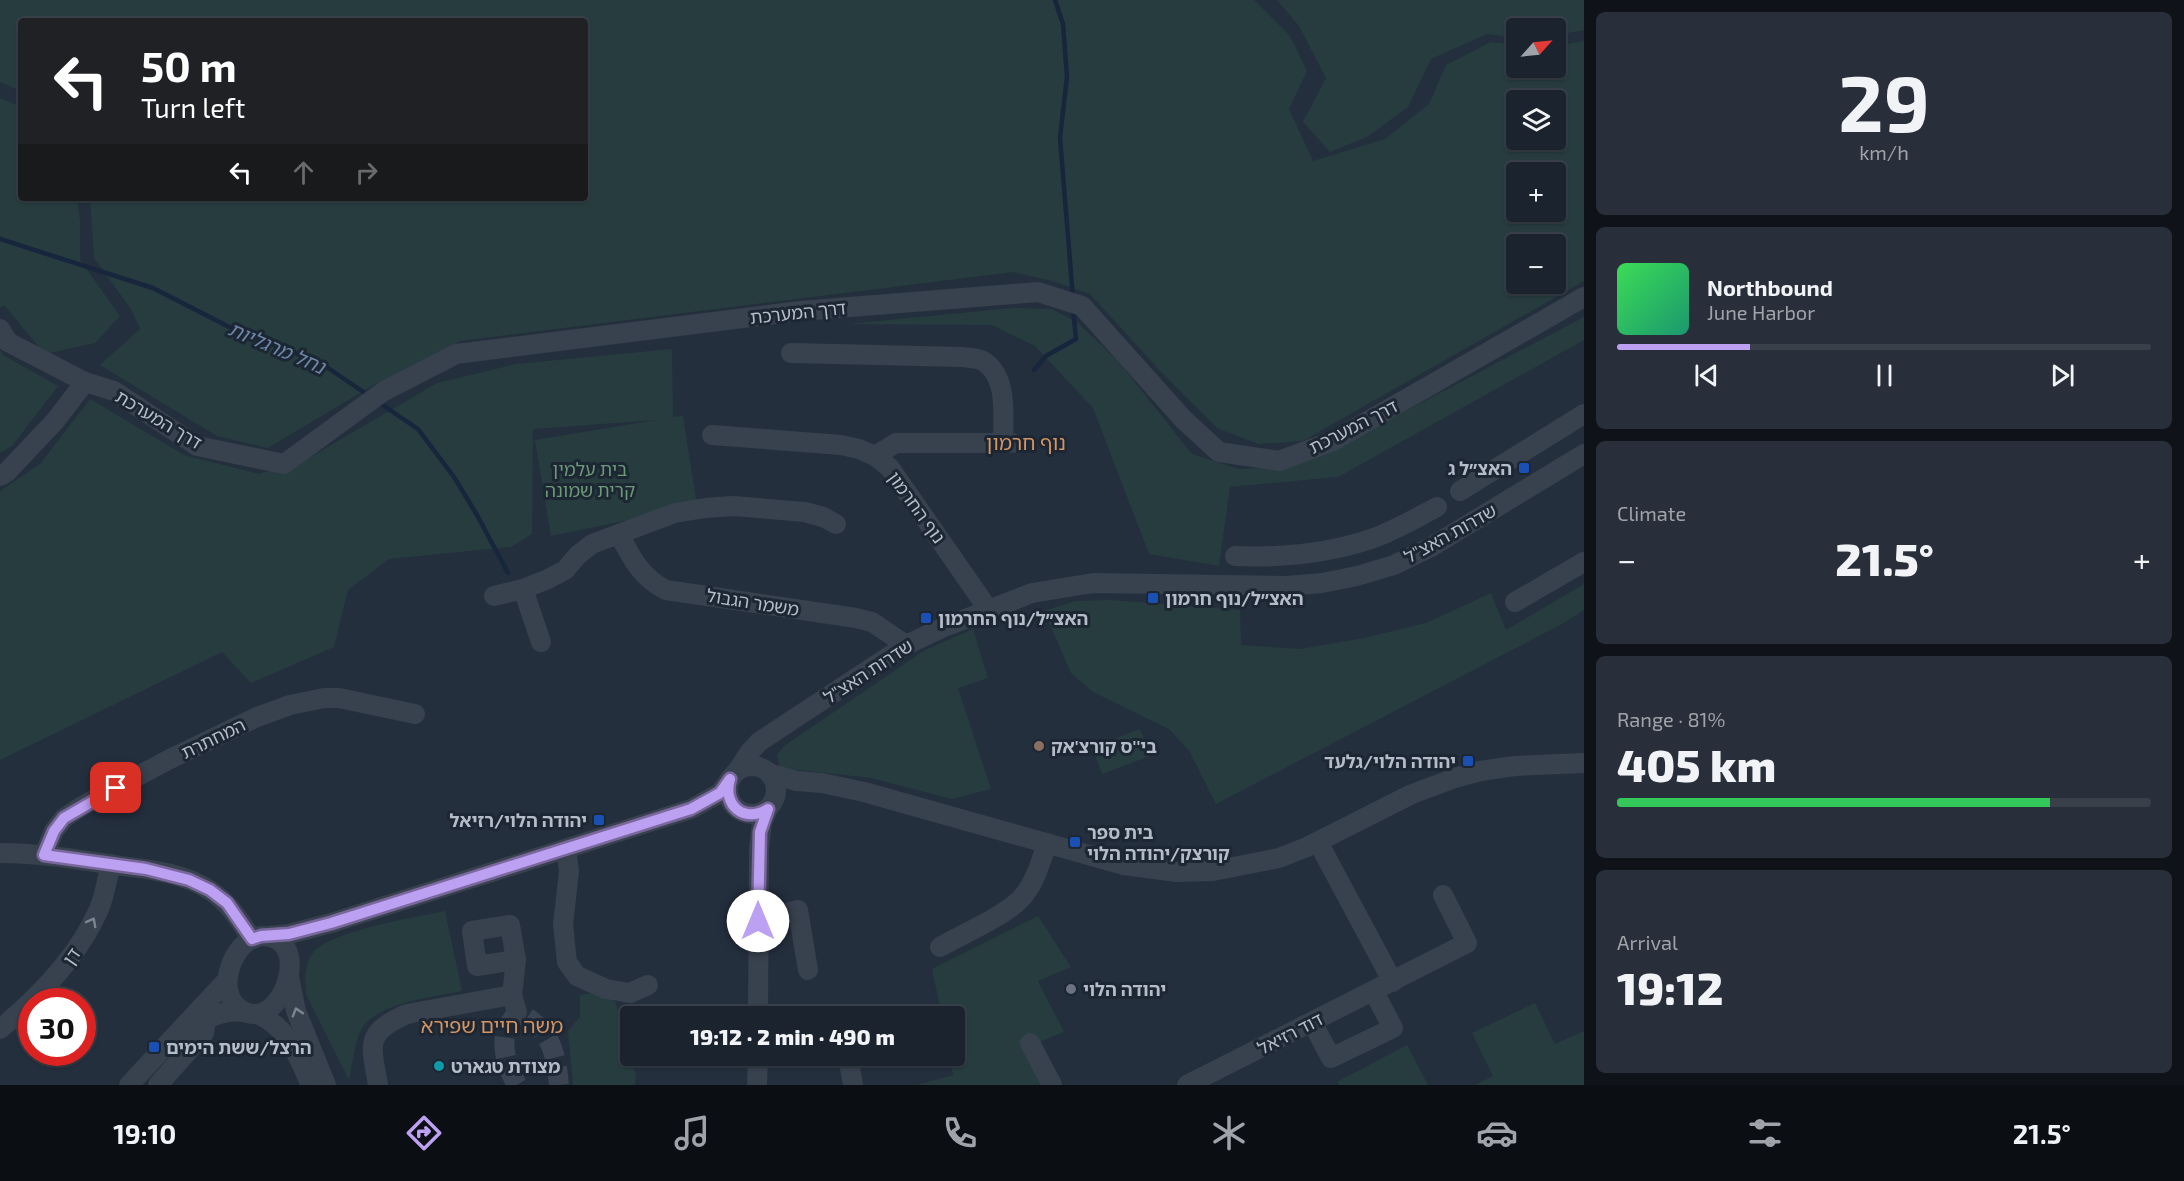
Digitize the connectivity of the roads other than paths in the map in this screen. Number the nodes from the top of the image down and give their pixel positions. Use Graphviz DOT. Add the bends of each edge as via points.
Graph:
graph roads {
  1 [pos="1584,297"];
  2 [pos="0,329"];
  3 [pos="791,353"];
  4 [pos="85,382"];
  5 [pos="1584,414"];
  6 [pos="712,435"];
  7 [pos="1543,440"];
  8 [pos="1584,454"];
  9 [pos="874,456"];
  10 [pos="1559,470"];
  11 [pos="0,476"];
  12 [pos="1460,491"];
  13 [pos="1437,507"];
  14 [pos="836,524"];
  15 [pos="620,534"];
  16 [pos="1340,548"];
  17 [pos="1235,556"];
  18 [pos="1584,562"];
  19 [pos="1346,578"];
  20 [pos="523,589"];
  21 [pos="494,596"];
  22 [pos="1515,602"];
  23 [pos="988,609"];
  24 [pos="541,642"];
  25 [pos="906,645"];
  26 [pos="415,714"];
  27 [pos="767,736"];
  28 [pos="1584,763"];
  29 [pos="768,772"];
  30 [pos="734,775"];
  31 [pos="832,785"];
  32 [pos="770,807"];
  33 [pos="691,809"];
  34 [pos="740,811"];
  35 [pos="1318,842"];
  36 [pos="1047,843"];
  37 [pos="566,849"];
  38 [pos="759,850"];
  39 [pos="0,853"];
  40 [pos="44,855"];
  41 [pos="111,864"];
  42 [pos="1443,895"];
  43 [pos="337,921"];
  44 [pos="758,921"];
  45 [pos="260,937"];
  46 [pos="940,946"];
  47 [pos="516,960"];
  48 [pos="808,970"];
  49 [pos="290,972"];
  50 [pos="227,980"];
  51 [pos="1393,982"];
  52 [pos="648,985"];
  53 [pos="1374,992"];
  54 [pos="758,1006"];
  55 [pos="252,1013"];
  56 [pos="206,1020"];
  57 [pos="1312,1022"];
  58 [pos="0,1029"];
  59 [pos="1030,1043"];
  60 [pos="152,1062"];
  61 [pos="758,1066"];
  62 [pos="850,1066"];
  63 [pos="129,1085"];
  64 [pos="158,1085"];
  65 [pos="311,1085"];
  66 [pos="326,1085"];
  67 [pos="378,1085"];
  68 [pos="758,1085"];
  69 [pos="853,1085"];
  70 [pos="1052,1085"];
  71 [pos="1187,1085"];
  1 -- 4 [label="street, דרך המערכת" via="1333,441 1279,461 1220,452 1184,420 1082,306 1038,292 800,310 456,354 384,391 284,464 197,446 114,391"];
  2 -- 4 [label="street, דרך המערכת" via="8,342"];
  3 -- 9 [label="street" via="962,357 980,360 991,368 1000,384 1007,443 896,443"];
  4 -- 11 [label="street" via="55,421"];
  5 -- 7 [label="street"];
  6 -- 9 [label="street, נוף החרמון" via="841,445"];
  7 -- 10 [label="street"];
  7 -- 12 [label="street"];
  8 -- 10 [label="street, שדרות האצ\"ל"];
  9 -- 23 [label="street, נוף החרמון" via="891,468"];
  10 -- 19 [label="street, שדרות האצ\"ל" via="1431,547 1394,565"];
  13 -- 16 [label="street" via="1373,538"];
  14 -- 15 [label="street" via="805,512 733,506 675,513"];
  15 -- 20 [label="street" via="592,544 565,570"];
  15 -- 25 [label="street, משמר הגבול" via="639,568 653,584 666,590 856,618 872,622"];
  16 -- 17 [label="street" via="1291,556"];
  16 -- 19 [label="street"];
  18 -- 22 [label="street"];
  19 -- 23 [label="street, שדרות האצ\"ל" via="1286,586 1093,583 1032,593"];
  20 -- 21 [label="street"];
  20 -- 24 [label="street"];
  23 -- 25 [label="street, שדרות האצ\"ל"];
  25 -- 27 [label="street, שדרות האצ\"ל"];
  26 -- 40 [label="street, המחתרת" via="324,698 257,717 82,806 64,818"];
  27 -- 29 [label="street" via="759,757"];
  27 -- 30 [label="street, שדרות האצ\"ל" via="754,746"];
  28 -- 35 [label="street" via="1515,766 1455,778 1413,794"];
  29 -- 30 [label="street" via="749,766"];
  29 -- 31 [label="street" via="797,781"];
  29 -- 32 [label="street" via="776,789"];
  30 -- 33 [label="street" via="720,793"];
  30 -- 34 [label="street" via="728,795"];
  31 -- 32 [label="street" via="786,794"];
  31 -- 36 [label="street"];
  32 -- 34 [label="street" via="757,814"];
  32 -- 38 [label="street" via="762,822"];
  33 -- 34 [label="street" via="721,807"];
  33 -- 37 [label="street"];
  34 -- 38 [label="street" via="749,821"];
  35 -- 36 [label="street" via="1279,858 1213,871 1186,872 1124,865"];
  35 -- 51 [label="street"];
  36 -- 46 [label="street" via="1034,879 1014,906"];
  37 -- 43 [label="street"];
  37 -- 52 [label="street" via="569,871 563,925 567,962 577,976 606,989 630,993"];
  38 -- 44 [label="street"];
  39 -- 40 [label="street"];
  40 -- 41 [label="street"];
  41 -- 45 [label="street" via="189,880 210,890"];
  58 -- 41 [label="street, דן, one-way" via="58,974 83,939 100,908"];
  42 -- 51 [label="street, דוד רזיאל" via="1467,944"];
  43 -- 45 [label="street"];
  43 -- 49 [label="street" via="302,945"];
  44 -- 48 [label="street" via="798,910"];
  44 -- 54 [label="street"];
  45 -- 49 [label="street" via="275,938 287,950"];
  45 -- 50 [label="street" via="241,948"];
  47 -- 67 [label="street" via="515,1004 407,1014 384,1026 372,1045"];
  49 -- 55 [label="street" via="278,1000"];
  66 -- 49 [label="street, one-way" via="296,1011"];
  50 -- 55 [label="street" via="233,1003"];
  50 -- 60 [label="street"];
  51 -- 53 [label="street, דוד רזיאל"];
  53 -- 57 [label="street, דוד רזיאל"];
  53 -- 57 [label="street" via="1393,1028 1330,1058"];
  55 -- 56 [label="street" via="228,1011"];
  55 -- 65 [label="street" via="282,1029"];
  56 -- 60 [label="street"];
  56 -- 64 [label="street" via="204,1034"];
  57 -- 71 [label="street, דוד רזיאל"];
  59 -- 70 [label="street"];
  60 -- 63 [label="street"];
  61 -- 68 [label="street"];
  62 -- 69 [label="street"];
}
